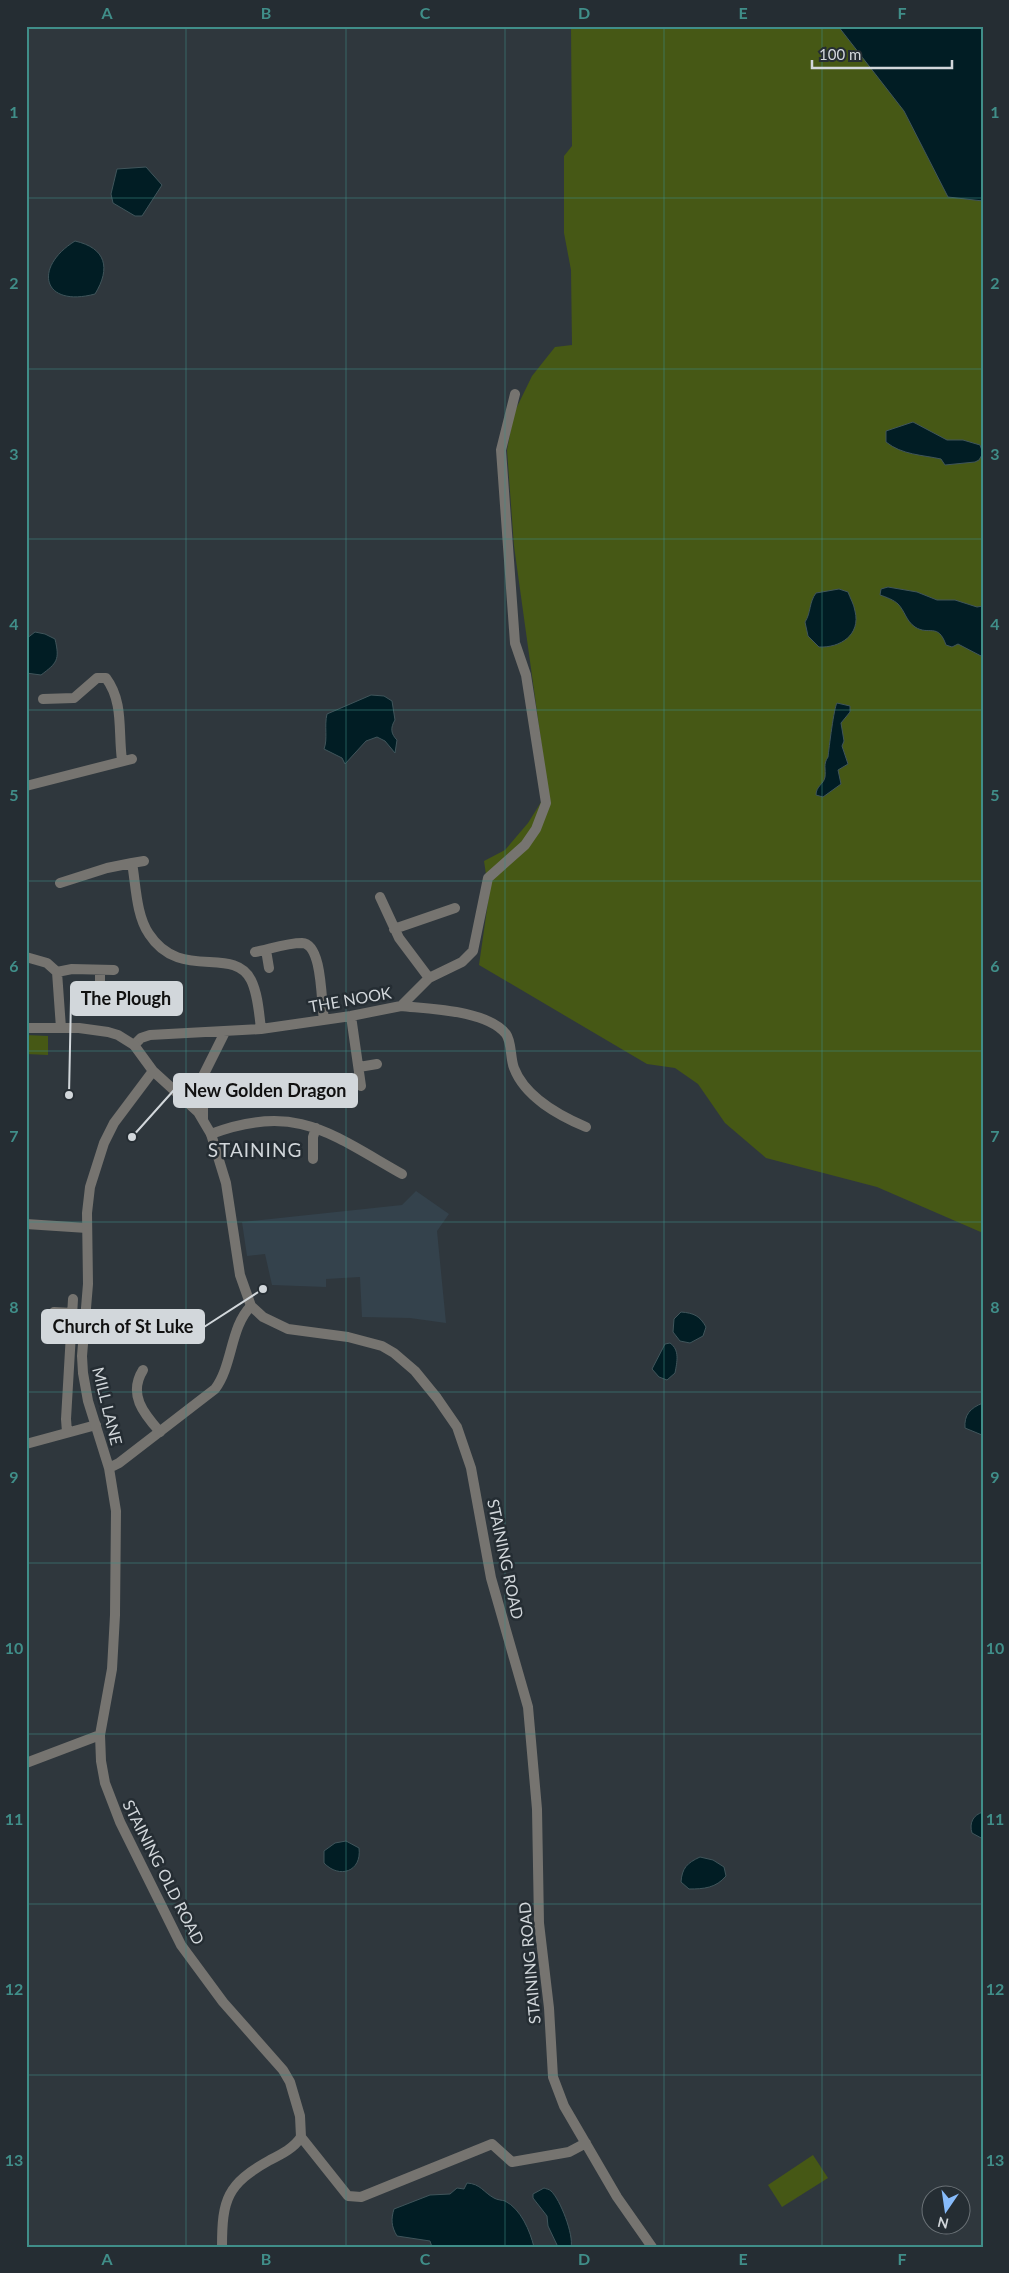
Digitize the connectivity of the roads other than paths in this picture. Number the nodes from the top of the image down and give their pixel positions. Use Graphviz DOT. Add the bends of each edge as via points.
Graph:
graph roads {
  1 [pos="515,394"];
  2 [pos="43,700"];
  3 [pos="26,786"];
  4 [pos="144,860"];
  5 [pos="132,863"];
  6 [pos="60,883"];
  7 [pos="380,897"];
  8 [pos="455,908"];
  9 [pos="394,929"];
  10 [pos="26,957"];
  11 [pos="269,968"];
  12 [pos="100,970"];
  13 [pos="114,970"];
  14 [pos="57,972"];
  15 [pos="429,978"];
  16 [pos="100,981"];
  17 [pos="401,1006"];
  18 [pos="351,1016"];
  19 [pos="324,1020"];
  20 [pos="26,1028"];
  21 [pos="61,1028"];
  22 [pos="261,1029"];
  23 [pos="225,1032"];
  24 [pos="134,1045"];
  25 [pos="377,1064"];
  26 [pos="360,1067"];
  27 [pos="153,1071"];
  28 [pos="361,1086"];
  29 [pos="203,1119"];
  30 [pos="586,1127"];
  31 [pos="316,1128"];
  32 [pos="212,1134"];
  33 [pos="313,1159"];
  34 [pos="402,1174"];
  35 [pos="26,1224"];
  36 [pos="87,1228"];
  37 [pos="73,1299"];
  38 [pos="251,1306"];
  39 [pos="54,1312"];
  40 [pos="72,1313"];
  41 [pos="143,1370"];
  42 [pos="96,1425"];
  43 [pos="67,1432"];
  44 [pos="160,1432"];
  45 [pos="26,1444"];
  46 [pos="109,1468"];
  47 [pos="100,1735"];
  48 [pos="26,1763"];
  49 [pos="301,2137"];
  50 [pos="586,2142"];
  51 [pos="222,2247"];
  52 [pos="652,2247"];
  1 -- 15 [label="street, THE NOOK" via="501,450 516,643 526,675 546,803 536,829 525,845 488,878 473,952 462,962"];
  2 -- 3 [label="street" via="74,698 97,678 106,678 117,700 127,760"];
  4 -- 5 [label="street"];
  5 -- 6 [label="street"];
  5 -- 22 [label="street" via="149,934 167,952 184,961 226,962 244,971 255,990"];
  7 -- 9 [label="street"];
  8 -- 9 [label="street"];
  9 -- 15 [label="street" via="403,946"];
  10 -- 14 [label="street" via="47,964"];
  11 -- 19 [label="street" via="260,951 303,943 312,947 317,957"];
  12 -- 13 [label="street"];
  12 -- 14 [label="street"];
  12 -- 16 [label="street"];
  14 -- 21 [label="street"];
  15 -- 17 [label="street, THE NOOK"];
  17 -- 18 [label="street, THE NOOK"];
  17 -- 30 [label="street" via="463,1014 499,1028 508,1040 515,1070 532,1094 558,1114"];
  18 -- 19 [label="street, THE NOOK"];
  18 -- 26 [label="street"];
  19 -- 22 [label="street, THE NOOK"];
  20 -- 21 [label="street"];
  21 -- 24 [label="street" via="118,1034"];
  22 -- 23 [label="street, THE NOOK"];
  23 -- 24 [label="street, THE NOOK" via="150,1035"];
  23 -- 29 [label="street" via="203,1076"];
  24 -- 27 [label="street"];
  25 -- 26 [label="street"];
  26 -- 28 [label="street"];
  27 -- 29 [label="street"];
  27 -- 36 [label="street, MILL LANE" via="114,1122 104,1143 90,1187"];
  29 -- 32 [label="street"];
  31 -- 32 [label="street" via="270,1119"];
  31 -- 33 [label="street"];
  31 -- 34 [label="street"];
  32 -- 38 [label="street" via="226,1183 239,1270"];
  35 -- 36 [label="street"];
  36 -- 42 [label="street, MILL LANE" via="88,1298 82,1356 85,1387"];
  37 -- 40 [label="street"];
  38 -- 44 [label="street" via="242,1318 220,1382"];
  38 -- 50 [label="street, STAINING ROAD" via="288,1329 354,1338 394,1353 416,1370 428,1385 450,1415 462,1439 471,1468 491,1578 528,1707 537,1818 539,1923 553,2077 564,2106"];
  39 -- 40 [label="street"];
  40 -- 43 [label="street"];
  41 -- 44 [label="street" via="137,1381 138,1401"];
  42 -- 43 [label="street"];
  42 -- 46 [label="street, MILL LANE"];
  43 -- 45 [label="street"];
  44 -- 46 [label="street"];
  46 -- 47 [label="street, MILL LANE" via="116,1511 116,1606 112,1669"];
  47 -- 48 [label="street"];
  47 -- 49 [label="street, STAINING OLD ROAD" via="101,1761 108,1794 153,1892 202,1974 282,2070 295,2096"];
  49 -- 50 [label="street" via="348,2196 361,2197 492,2144 512,2162 569,2152"];
  49 -- 51 [label="street" via="289,2150 251,2172 231,2190 223,2211"];
  50 -- 52 [label="street, STAINING ROAD" via="616,2197"];
}
